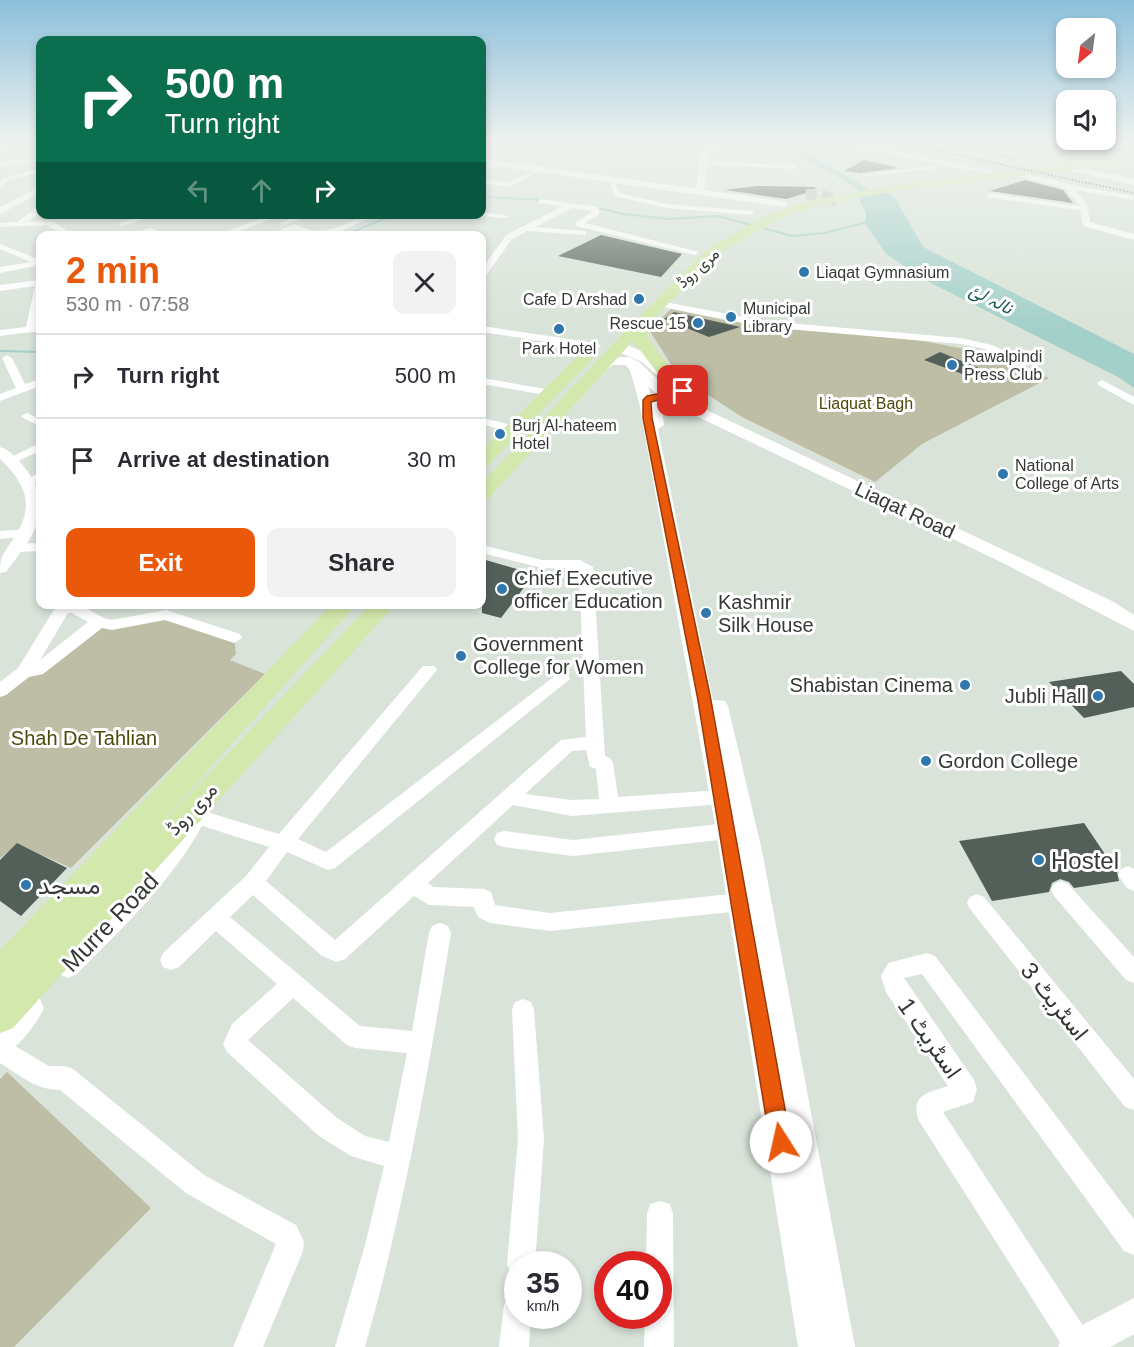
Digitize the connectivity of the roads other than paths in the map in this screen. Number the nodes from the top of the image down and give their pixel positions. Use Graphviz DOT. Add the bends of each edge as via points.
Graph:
graph roads {
  1 [pos="15,203"];
  2 [pos="556,203"];
  3 [pos="595,203"];
  4 [pos="603,203"];
  5 [pos="617,203"];
  6 [pos="755,203"];
  7 [pos="777,203"];
  8 [pos="793,203"];
  9 [pos="822,203"];
  10 [pos="1043,203"];
  11 [pos="1082,203"];
  12 [pos="784,204"];
  13 [pos="572,205"];
  14 [pos="1085,209"];
  15 [pos="0,211"];
  16 [pos="36,212"];
  17 [pos="486,214"];
  18 [pos="505,216"];
  19 [pos="140,219"];
  20 [pos="268,219"];
  21 [pos="300,219"];
  22 [pos="364,219"];
  23 [pos="19,224"];
  24 [pos="122,224"];
  25 [pos="0,225"];
  26 [pos="287,225"];
  27 [pos="744,226"];
  28 [pos="529,229"];
  29 [pos="63,231"];
  30 [pos="232,231"];
  31 [pos="278,231"];
  32 [pos="308,231"];
  33 [pos="332,231"];
  34 [pos="583,233"];
  35 [pos="1133,235"];
  36 [pos="0,246"];
  37 [pos="36,252"];
  38 [pos="696,252"];
  39 [pos="22,256"];
  40 [pos="36,261"];
  41 [pos="36,264"];
  42 [pos="486,269"];
  43 [pos="0,270"];
  44 [pos="36,284"];
  45 [pos="0,288"];
  46 [pos="660,304"];
  47 [pos="643,321"];
  48 [pos="35,329"];
  49 [pos="486,329"];
  50 [pos="0,333"];
  51 [pos="614,344"];
  52 [pos="7,358"];
  53 [pos="1025,363"];
  54 [pos="665,371"];
  55 [pos="15,375"];
  56 [pos="0,378"];
  57 [pos="486,382"];
  58 [pos="1102,383"];
  59 [pos="36,384"];
  60 [pos="22,389"];
  61 [pos="551,393"];
  62 [pos="670,396"];
  63 [pos="0,398"];
  64 [pos="1134,402"];
  65 [pos="27,416"];
  66 [pos="36,421"];
  67 [pos="486,422"];
  68 [pos="513,429"];
  69 [pos="36,448"];
  70 [pos="5,455"];
  71 [pos="486,456"];
  72 [pos="35,479"];
  73 [pos="486,490"];
  74 [pos="33,520"];
  75 [pos="0,535"];
  76 [pos="36,547"];
  77 [pos="16,548"];
  78 [pos="486,550"];
  79 [pos="0,568"];
  80 [pos="60,609"];
  81 [pos="77,609"];
  82 [pos="341,609"];
  83 [pos="377,609"];
  84 [pos="1134,611"];
  85 [pos="99,622"];
  86 [pos="1134,624"];
  87 [pos="234,638"];
  88 [pos="429,670"];
  89 [pos="24,672"];
  90 [pos="562,679"];
  91 [pos="0,691"];
  92 [pos="596,743"];
  93 [pos="511,796"];
  94 [pos="722,797"];
  95 [pos="202,805"];
  96 [pos="609,805"];
  97 [pos="150,816"];
  98 [pos="728,831"];
  99 [pos="504,839"];
  100 [pos="283,843"];
  101 [pos="253,882"];
  102 [pos="414,883"];
  103 [pos="1061,890"];
  104 [pos="740,902"];
  105 [pos="977,903"];
  106 [pos="216,918"];
  107 [pos="440,933"];
  108 [pos="0,952"];
  109 [pos="171,960"];
  110 [pos="0,973"];
  111 [pos="1134,973"];
  112 [pos="294,984"];
  113 [pos="524,1010"];
  114 [pos="0,1016"];
  115 [pos="0,1043"];
  116 [pos="421,1043"];
  117 [pos="0,1049"];
  118 [pos="1134,1098"];
  119 [pos="400,1158"];
  120 [pos="660,1214"];
  121 [pos="1134,1241"];
  122 [pos="522,1251"];
  123 [pos="1134,1316"];
  124 [pos="516,1329"];
  125 [pos="1077,1346"];
  126 [pos="248,1347"];
  127 [pos="350,1347"];
  128 [pos="514,1347"];
  129 [pos="659,1347"];
  130 [pos="815,1347"];
  131 [pos="838,1347"];
  1 -- 15 [label="street"];
  2 -- 13 [label="street"];
  3 -- 13 [label="street"];
  4 -- 38 [label="street" via="579,224"];
  5 -- 27 [label="street" via="668,208"];
  6 -- 27 [label="main road" via="761,206"];
  7 -- 12 [label="main road"];
  8 -- 12 [label="main road, مری روڈ"];
  9 -- 27 [label="main road"];
  10 -- 14 [label="street"];
  11 -- 14 [label="street"];
  12 -- 27 [label="main road, مری روڈ"];
  13 -- 28 [label="street"];
  14 -- 35 [label="street" via="1086,224"];
  16 -- 23 [label="street"];
  17 -- 18 [label="street"];
  19 -- 24 [label="street"];
  20 -- 26 [label="street"];
  20 -- 30 [label="street"];
  21 -- 26 [label="street"];
  22 -- 33 [label="street"];
  23 -- 25 [label="street"];
  23 -- 29 [label="street" via="48,224"];
  26 -- 31 [label="street"];
  26 -- 32 [label="street"];
  27 -- 38 [label="main road, مری روڈ"];
  27 -- 46 [label="main road, مری روڈ"];
  28 -- 34 [label="street"];
  28 -- 42 [label="street" via="509,237"];
  36 -- 39 [label="street"];
  37 -- 39 [label="street"];
  38 -- 51 [label="main road, مری روڈ"];
  39 -- 40 [label="street"];
  41 -- 43 [label="street"];
  44 -- 45 [label="street"];
  46 -- 47 [label="main road, مری روڈ"];
  46 -- 53 [label="street" via="765,324 960,341 988,347"];
  47 -- 51 [label="main road, مری روڈ"];
  47 -- 54 [label="main road" via="641,342"];
  48 -- 50 [label="street"];
  49 -- 51 [label="street"];
  51 -- 54 [label="main road, Liaqat Road" via="647,358"];
  51 -- 61 [label="main road, مری روڈ"];
  51 -- 62 [label="street" via="636,369"];
  51 -- 73 [label="main road, مری روڈ" via="588,380"];
  52 -- 55 [label="street"];
  54 -- 62 [label="main road, Liaqat Road"];
  55 -- 56 [label="street"];
  55 -- 60 [label="street"];
  57 -- 61 [label="street"];
  58 -- 64 [label="street"];
  59 -- 60 [label="street"];
  60 -- 63 [label="street"];
  61 -- 68 [label="main road, مری روڈ"];
  62 -- 84 [label="main road, Liaqat Road" via="1079,582"];
  62 -- 86 [label="main road, Liaqat Road" via="1031,569"];
  62 -- 94 [label="street" via="654,453"];
  62 -- 131 [label="street" via="655,405 654,411 750,851"];
  65 -- 66 [label="street"];
  67 -- 68 [label="street"];
  68 -- 71 [label="main road, مری روڈ"];
  69 -- 70 [label="street"];
  70 -- 72 [label="street"];
  72 -- 74 [label="street"];
  74 -- 75 [label="street"];
  74 -- 77 [label="street"];
  76 -- 77 [label="street"];
  77 -- 79 [label="street"];
  78 -- 92 [label="street" via="542,564 584,566"];
  80 -- 89 [label="street"];
  81 -- 85 [label="street"];
  82 -- 97 [label="main road, مری روڈ"];
  83 -- 95 [label="main road, مری روڈ"];
  85 -- 87 [label="street" via="112,625 166,615"];
  85 -- 89 [label="street" via="37,670"];
  88 -- 100 [label="street"];
  89 -- 91 [label="street"];
  90 -- 100 [label="street" via="328,862"];
  92 -- 93 [label="street" via="567,745"];
  92 -- 96 [label="street" via="596,762 604,763"];
  93 -- 96 [label="street" via="572,808"];
  93 -- 102 [label="street"];
  94 -- 96 [label="street"];
  94 -- 98 [label="street"];
  95 -- 100 [label="street"];
  95 -- 114 [label="main road, مری روڈ"];
  95 -- 115 [label="street, Murre Road" via="186,837 166,864"];
  97 -- 108 [label="street" via="114,842"];
  97 -- 110 [label="main road, مری روڈ"];
  98 -- 99 [label="street" via="573,848"];
  98 -- 104 [label="street"];
  100 -- 101 [label="street"];
  101 -- 102 [label="street" via="338,952"];
  101 -- 106 [label="street"];
  102 -- 104 [label="street" via="429,896 484,898 485,911 490,914 550,922"];
  103 -- 111 [label="street"];
  104 -- 130 [label="street"];
  105 -- 118 [label="street, اسٹریٹ 3"];
  106 -- 109 [label="street"];
  106 -- 112 [label="street"];
  107 -- 116 [label="street"];
  112 -- 116 [label="street" via="355,1037"];
  112 -- 119 [label="street" via="240,1032 235,1044 328,1127 360,1147"];
  113 -- 122 [label="street" via="531,1139"];
  116 -- 119 [label="street"];
  117 -- 126 [label="street" via="46,1078 64,1078 195,1184 286,1235 289,1251"];
  119 -- 127 [label="street"];
  120 -- 129 [label="street"];
  121 -- 125 [label="street, اسٹریٹ 1" via="927,963 896,970 892,976 894,985 965,1089 964,1093 932,1103 928,1112"];
  123 -- 125 [label="street"];
  124 -- 128 [label="street"];
}
